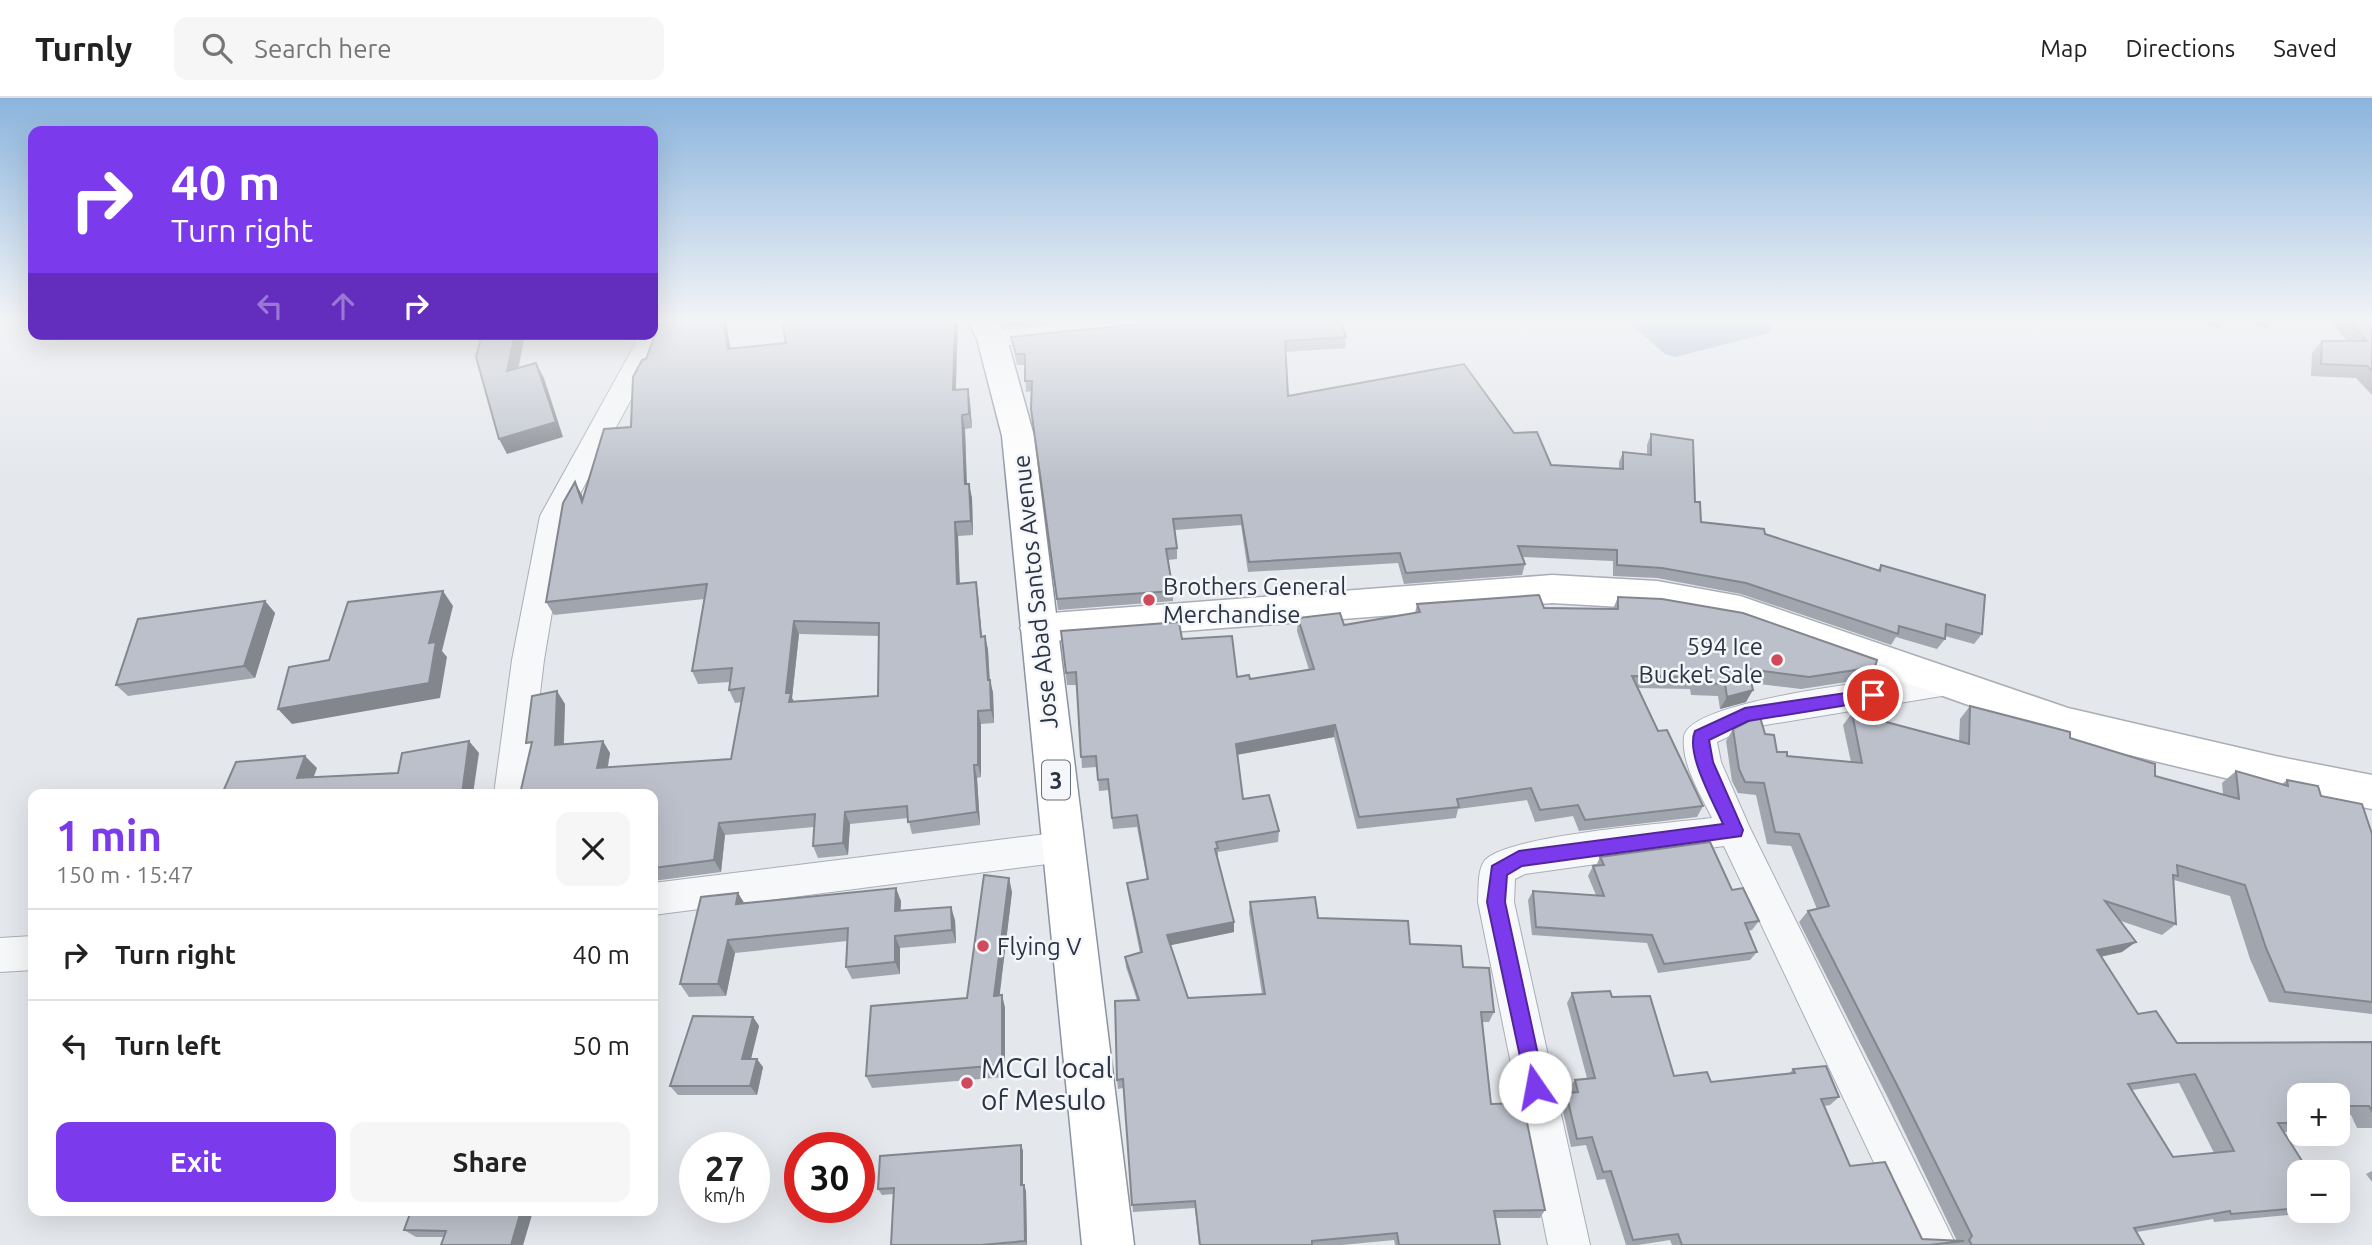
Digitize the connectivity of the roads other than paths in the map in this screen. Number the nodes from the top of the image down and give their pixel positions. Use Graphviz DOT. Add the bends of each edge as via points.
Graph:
graph roads {
  1 [pos="631,375"];
  2 [pos="1000,375"];
  3 [pos="1039,628"];
  4 [pos="1949,684"];
  5 [pos="512,789"];
  6 [pos="2372,792"];
  7 [pos="1734,830"];
  8 [pos="1063,847"];
  9 [pos="658,899"];
  10 [pos="28,953"];
  11 [pos="0,955"];
  12 [pos="1108,1245"];
  13 [pos="1569,1245"];
  14 [pos="1935,1245"];
  1 -- 5 [label="street" via="554,516 528,660"];
  2 -- 3 [label="main road, Jose Abad Santos Avenue / 3" via="1018,436"];
  3 -- 4 [label="main road" via="1552,589 1657,595 1740,610"];
  3 -- 8 [label="main road, Jose Abad Santos Avenue / 3"];
  4 -- 6 [label="main road" via="2067,724"];
  4 -- 7 [label="street" via="1745,715 1700,736 1704,762"];
  7 -- 13 [label="street" via="1519,859 1498,871 1496,902"];
  7 -- 14 [label="street"];
  8 -- 9 [label="street"];
  8 -- 12 [label="main road, Jose Abad Santos Avenue / 3"];
  10 -- 11 [label="street"];
}
